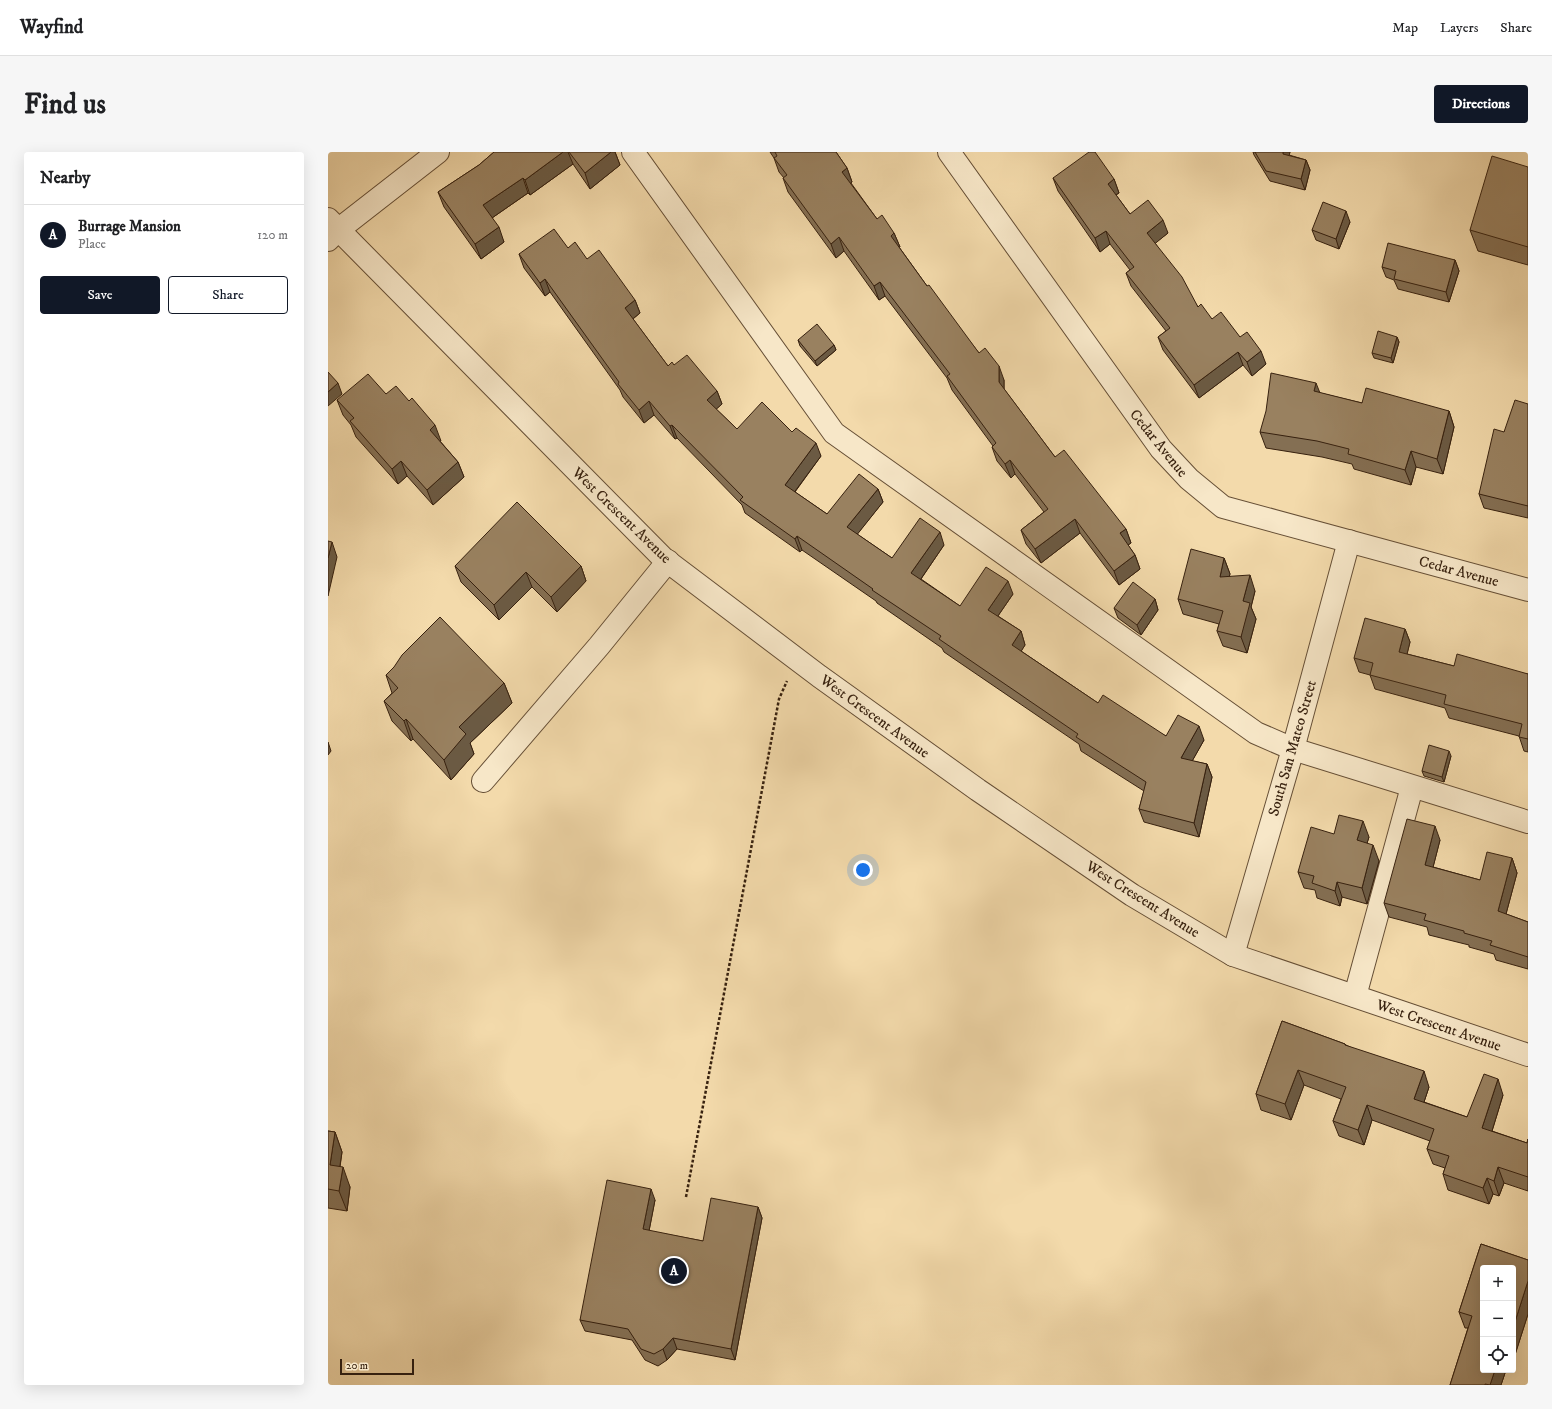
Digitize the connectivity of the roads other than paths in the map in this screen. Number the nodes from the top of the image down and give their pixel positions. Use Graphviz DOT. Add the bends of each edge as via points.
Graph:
graph roads {
  1 [pos="438,152"];
  2 [pos="633,152"];
  3 [pos="949,152"];
  4 [pos="331,230"];
  5 [pos="1349,541"];
  6 [pos="668,561"];
  7 [pos="1528,590"];
  8 [pos="1293,750"];
  9 [pos="483,781"];
  10 [pos="1412,787"];
  11 [pos="1528,822"];
  12 [pos="1233,955"];
  13 [pos="1355,996"];
  14 [pos="1528,1054"];
  1 -- 4 [label="street"];
  2 -- 8 [label="street" via="834,434 1256,733"];
  3 -- 5 [label="street, Cedar Avenue" via="1161,449 1189,479 1223,507"];
  4 -- 6 [label="street, West Crescent Avenue"];
  5 -- 7 [label="street, Cedar Avenue"];
  5 -- 8 [label="street, South San Mateo Street"];
  6 -- 9 [label="street"];
  6 -- 12 [label="street, West Crescent Avenue" via="797,659 978,790 1132,895"];
  8 -- 10 [label="street"];
  8 -- 12 [label="street, South San Mateo Street"];
  10 -- 11 [label="street"];
  10 -- 13 [label="street"];
  12 -- 13 [label="street, West Crescent Avenue"];
  13 -- 14 [label="street, West Crescent Avenue"];
}
